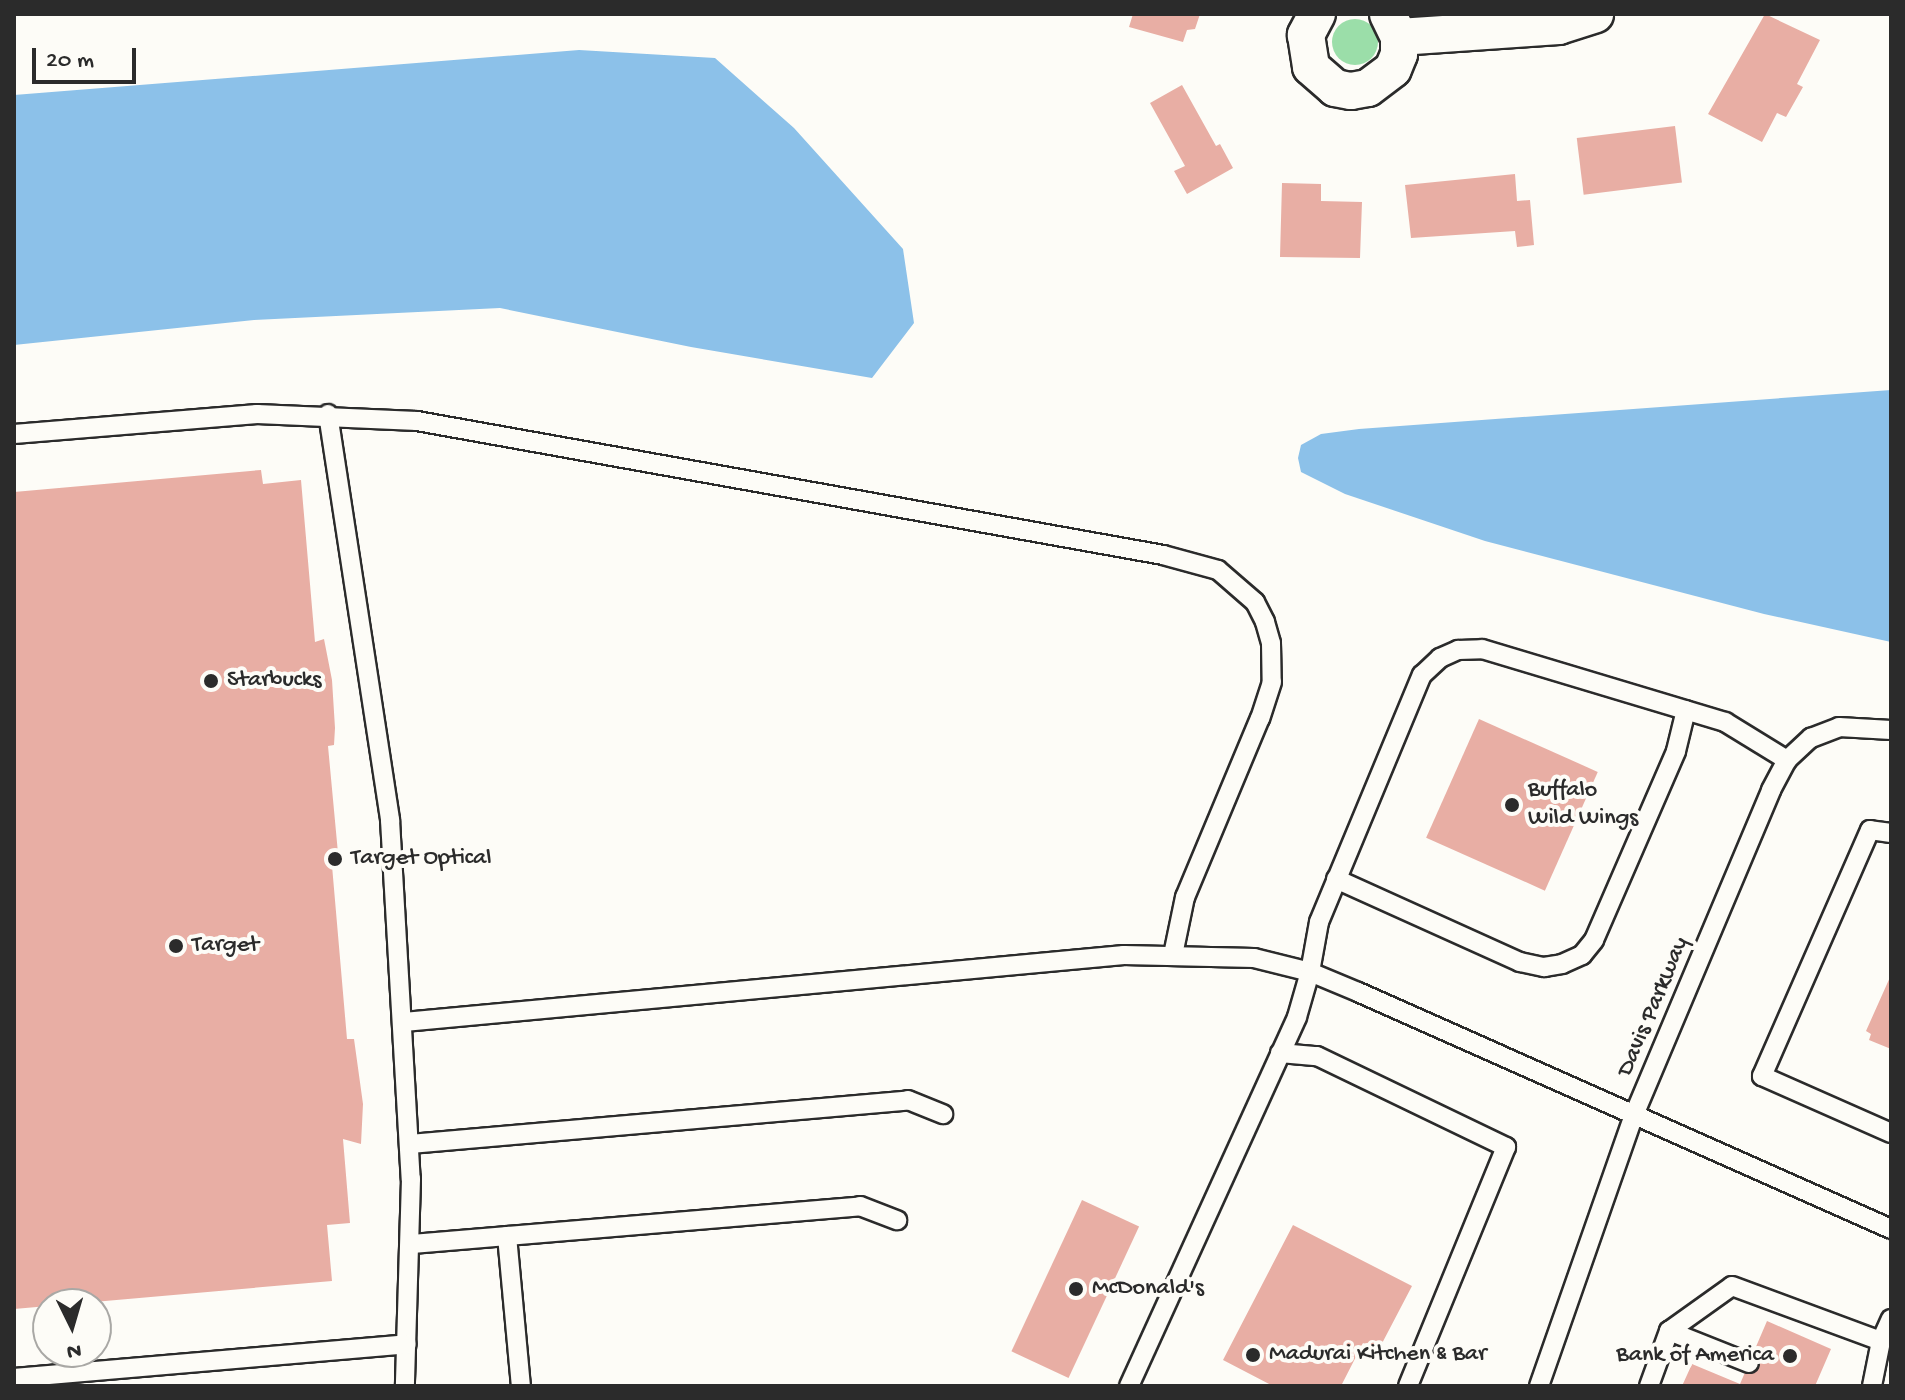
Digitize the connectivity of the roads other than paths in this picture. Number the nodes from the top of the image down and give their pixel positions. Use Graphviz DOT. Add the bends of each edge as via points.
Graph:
graph roads {
  1 [pos="1317,14"];
  2 [pos="1595,14"];
  3 [pos="1394,26"];
  4 [pos="328,414"];
  5 [pos="14,434"];
  6 [pos="1686,710"];
  7 [pos="1891,730"];
  8 [pos="1787,760"];
  9 [pos="1891,833"];
  10 [pos="1336,879"];
  11 [pos="1173,955"];
  12 [pos="1310,972"];
  13 [pos="404,1022"];
  14 [pos="1280,1053"];
  15 [pos="943,1114"];
  16 [pos="1634,1115"];
  17 [pos="1891,1133"];
  18 [pos="410,1144"];
  19 [pos="897,1220"];
  20 [pos="1891,1229"];
  21 [pos="507,1236"];
  22 [pos="412,1244"];
  23 [pos="1891,1319"];
  24 [pos="1669,1331"];
  25 [pos="1881,1341"];
  26 [pos="407,1344"];
  27 [pos="1749,1363"];
  28 [pos="14,1378"];
  29 [pos="405,1386"];
  30 [pos="521,1386"];
  31 [pos="1129,1386"];
  32 [pos="1408,1386"];
  33 [pos="1539,1386"];
  34 [pos="1649,1386"];
  35 [pos="1872,1386"];
  1 -- 3 [label="street" via="1306,35 1306,51 1311,67 1335,88 1359,90 1382,81 1399,54"];
  2 -- 3 [label="street" via="1559,26"];
  4 -- 5 [label="lane" via="257,414"];
  4 -- 11 [label="lane" via="417,421 1163,555 1218,570 1255,602 1265,622 1272,682 1185,897"];
  4 -- 13 [label="lane" via="390,820"];
  6 -- 8 [label="lane" via="1725,722"];
  6 -- 10 [label="lane" via="1482,649 1458,650 1440,658 1422,675"];
  6 -- 10 [label="lane" via="1676,751 1594,940 1582,955 1544,967 1520,962"];
  7 -- 8 [label="lane, Davis Parkway" via="1839,727 1811,738"];
  8 -- 16 [label="lane, Davis Parkway"];
  9 -- 17 [label="lane" via="1870,830 1762,1076"];
  10 -- 12 [label="lane" via="1319,922"];
  11 -- 12 [label="lane" via="1254,958"];
  11 -- 13 [label="lane" via="1124,955"];
  12 -- 14 [label="lane"];
  12 -- 16 [label="lane"];
  13 -- 18 [label="lane"];
  14 -- 31 [label="lane"];
  14 -- 32 [label="lane" via="1317,1056 1506,1147"];
  15 -- 18 [label="lane" via="908,1100"];
  16 -- 20 [label="lane"];
  16 -- 33 [label="lane, Davis Parkway"];
  18 -- 22 [label="lane"];
  19 -- 21 [label="lane" via="860,1206"];
  21 -- 22 [label="lane"];
  21 -- 30 [label="lane"];
  22 -- 26 [label="lane"];
  23 -- 25 [label="lane"];
  24 -- 25 [label="lane" via="1732,1286"];
  24 -- 27 [label="lane"];
  24 -- 34 [label="lane"];
  25 -- 35 [label="lane"];
  26 -- 28 [label="lane"];
  26 -- 29 [label="lane"];
}
